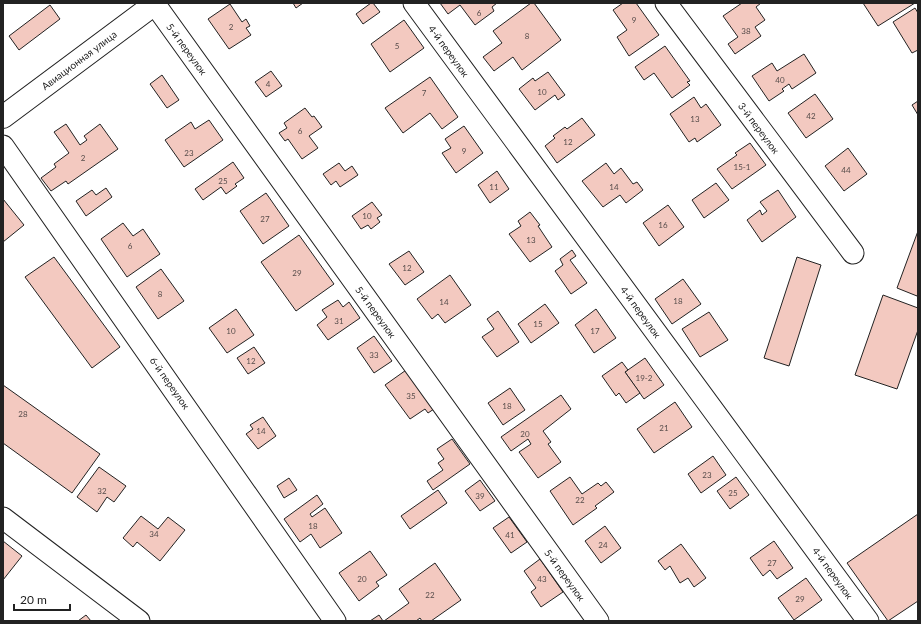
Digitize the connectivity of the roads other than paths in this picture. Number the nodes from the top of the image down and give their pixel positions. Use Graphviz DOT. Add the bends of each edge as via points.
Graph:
graph roads {
  1 [pos="155,3"];
  2 [pos="414,3"];
  3 [pos="666,3"];
  4 [pos="3,117"];
  5 [pos="3,146"];
  6 [pos="853,253"];
  7 [pos="3,518"];
  8 [pos="139,621"];
  9 [pos="335,621"];
  10 [pos="598,621"];
  11 [pos="868,621"];
  1 -- 4 [label="main road, Авиационная улица"];
  1 -- 10 [label="street, 5-й переулок"];
  2 -- 11 [label="street, 4-й переулок"];
  3 -- 6 [label="street, 3-й переулок"];
  5 -- 9 [label="street, 6-й переулок"];
  7 -- 8 [label="street"];
}
